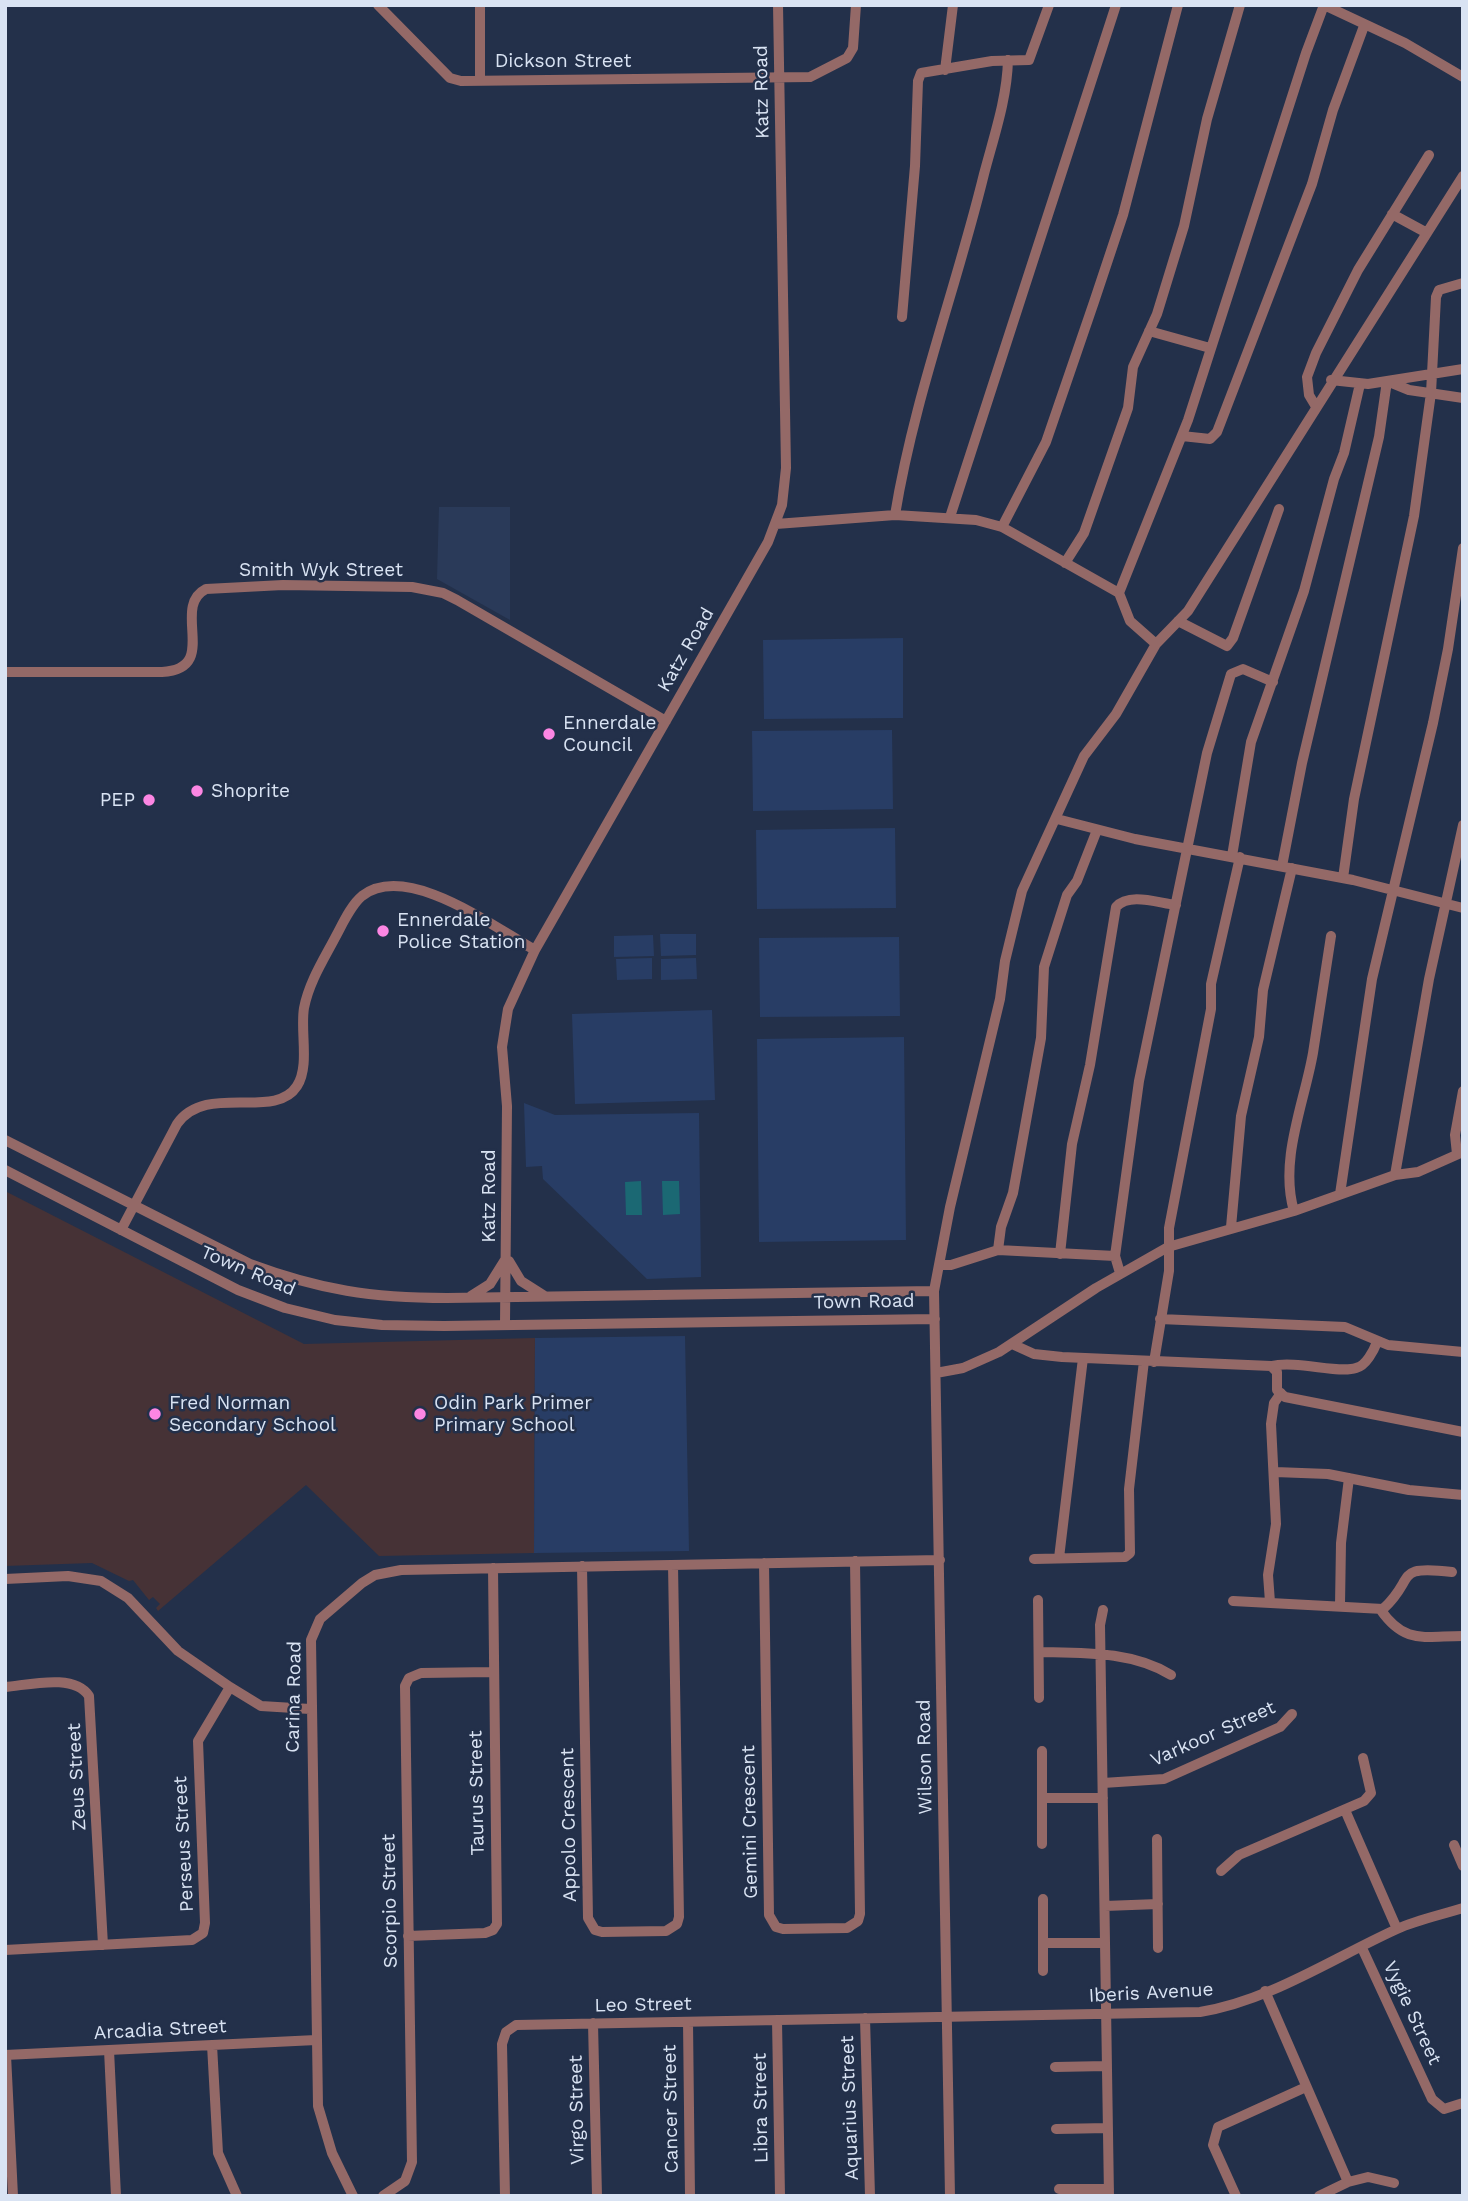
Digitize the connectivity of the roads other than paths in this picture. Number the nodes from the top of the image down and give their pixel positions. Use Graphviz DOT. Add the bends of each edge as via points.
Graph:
graph roads {
  1 [pos="378,5"];
  2 [pos="480,5"];
  3 [pos="778,5"];
  4 [pos="856,5"];
  5 [pos="953,5"];
  6 [pos="1049,5"];
  7 [pos="1116,5"];
  8 [pos="1178,5"];
  9 [pos="1240,5"];
  10 [pos="1324,5"];
  11 [pos="1364,26"];
  12 [pos="1008,60"];
  13 [pos="945,70"];
  14 [pos="1463,77"];
  15 [pos="480,79"];
  16 [pos="779,79"];
  17 [pos="1429,155"];
  18 [pos="1463,176"];
  19 [pos="1458,195"];
  20 [pos="1392,214"];
  21 [pos="1427,233"];
  22 [pos="1463,283"];
  23 [pos="902,317"];
  24 [pos="1149,331"];
  25 [pos="1210,348"];
  26 [pos="1463,369"];
  27 [pos="1431,374"];
  28 [pos="1331,380"];
  29 [pos="1387,381"];
  30 [pos="1360,384"];
  31 [pos="1431,393"];
  32 [pos="1463,398"];
  33 [pos="1315,405"];
  34 [pos="1182,436"];
  35 [pos="1279,509"];
  36 [pos="895,515"];
  37 [pos="950,517"];
  38 [pos="776,524"];
  39 [pos="1002,527"];
  40 [pos="1463,548"];
  41 [pos="1065,563"];
  42 [pos="1119,593"];
  43 [pos="1178,621"];
  44 [pos="1156,645"];
  45 [pos="5,672"];
  46 [pos="1272,682"];
  47 [pos="666,721"];
  48 [pos="1057,819"];
  49 [pos="1463,825"];
  50 [pos="1097,830"];
  51 [pos="1188,848"];
  52 [pos="1236,857"];
  53 [pos="1287,867"];
  54 [pos="1343,878"];
  55 [pos="1392,890"];
  56 [pos="1445,904"];
  57 [pos="1176,905"];
  58 [pos="1463,908"];
  59 [pos="1331,936"];
  60 [pos="535,950"];
  61 [pos="1463,1091"];
  62 [pos="5,1140"];
  63 [pos="1460,1153"];
  64 [pos="5,1170"];
  65 [pos="1395,1175"];
  66 [pos="1340,1194"];
  67 [pos="134,1205"];
  68 [pos="1294,1211"];
  69 [pos="1231,1227"];
  70 [pos="121,1230"];
  71 [pos="1168,1247"];
  72 [pos="998,1250"];
  73 [pos="1060,1254"];
  74 [pos="507,1255"];
  75 [pos="1115,1256"];
  76 [pos="940,1265"];
  77 [pos="1120,1273"];
  78 [pos="934,1291"];
  79 [pos="547,1296"];
  80 [pos="469,1297"];
  81 [pos="506,1297"];
  82 [pos="935,1319"];
  83 [pos="1160,1319"];
  84 [pos="505,1324"];
  85 [pos="1377,1342"];
  86 [pos="1012,1344"];
  87 [pos="1463,1352"];
  88 [pos="1083,1358"];
  89 [pos="1149,1362"];
  90 [pos="1271,1366"];
  91 [pos="936,1373"];
  92 [pos="1281,1393"];
  93 [pos="1463,1432"];
  94 [pos="1275,1472"];
  95 [pos="1349,1478"];
  96 [pos="1463,1495"];
  97 [pos="1059,1558"];
  98 [pos="1034,1559"];
  99 [pos="940,1560"];
  100 [pos="855,1561"];
  101 [pos="764,1563"];
  102 [pos="673,1564"];
  103 [pos="582,1566"];
  104 [pos="492,1568"];
  105 [pos="1452,1572"];
  106 [pos="5,1579"];
  107 [pos="1038,1600"];
  108 [pos="1233,1601"];
  109 [pos="1270,1602"];
  110 [pos="1339,1605"];
  111 [pos="1380,1609"];
  112 [pos="1103,1610"];
  113 [pos="1463,1636"];
  114 [pos="1039,1652"];
  115 [pos="1100,1654"];
  116 [pos="492,1672"];
  117 [pos="1171,1675"];
  118 [pos="5,1687"];
  119 [pos="230,1687"];
  120 [pos="1039,1698"];
  121 [pos="310,1709"];
  122 [pos="1292,1714"];
  123 [pos="1042,1751"];
  124 [pos="1363,1758"];
  125 [pos="1103,1783"];
  126 [pos="1042,1798"];
  127 [pos="1103,1798"];
  128 [pos="1345,1810"];
  129 [pos="1157,1839"];
  130 [pos="1042,1844"];
  131 [pos="1454,1845"];
  132 [pos="1463,1866"];
  133 [pos="1221,1871"];
  134 [pos="1043,1899"];
  135 [pos="1158,1904"];
  136 [pos="1105,1906"];
  137 [pos="1463,1908"];
  138 [pos="1397,1929"];
  139 [pos="408,1936"];
  140 [pos="1043,1943"];
  141 [pos="1105,1943"];
  142 [pos="103,1945"];
  143 [pos="1158,1948"];
  144 [pos="1363,1948"];
  145 [pos="5,1950"];
  146 [pos="1043,1970"];
  147 [pos="1265,1991"];
  148 [pos="1107,2014"];
  149 [pos="947,2017"];
  150 [pos="865,2018"];
  151 [pos="777,2020"];
  152 [pos="688,2021"];
  153 [pos="593,2023"];
  154 [pos="316,2040"];
  155 [pos="212,2045"];
  156 [pos="109,2050"];
  157 [pos="6,2055"];
  158 [pos="1107,2066"];
  159 [pos="1055,2067"];
  160 [pos="1306,2087"];
  161 [pos="1463,2104"];
  162 [pos="1108,2127"];
  163 [pos="1056,2129"];
  164 [pos="1348,2182"];
  165 [pos="1394,2183"];
  166 [pos="1059,2189"];
  167 [pos="1109,2192"];
  168 [pos="13,2196"];
  169 [pos="116,2196"];
  170 [pos="237,2196"];
  171 [pos="353,2196"];
  172 [pos="383,2196"];
  173 [pos="506,2196"];
  174 [pos="597,2196"];
  175 [pos="690,2196"];
  176 [pos="780,2196"];
  177 [pos="870,2196"];
  178 [pos="950,2196"];
  179 [pos="1236,2196"];
  180 [pos="1320,2196"];
  1 -- 15 [label="street, Dickson Street" via="450,78"];
  2 -- 15 [label="street"];
  3 -- 16 [label="street, Katz Road"];
  4 -- 16 [label="street, Dickson Street" via="853,48 847,58 810,77"];
  5 -- 13 [label="street"];
  6 -- 12 [label="street" via="1033,56"];
  7 -- 37 [label="street"];
  8 -- 39 [label="street" via="1119,227 1046,442"];
  9 -- 24 [label="street" via="1207,120 1184,226"];
  10 -- 11 [label="street"];
  10 -- 25 [label="street"];
  11 -- 14 [label="street" via="1405,43"];
  11 -- 34 [label="street" via="1312,184 1217,432 1210,439"];
  12 -- 13 [label="street"];
  12 -- 36 [label="street" via="1007,87 974,216 912,422"];
  13 -- 23 [label="street" via="921,73 918,81"];
  15 -- 16 [label="street, Dickson Street"];
  16 -- 38 [label="street, Katz Road" via="786,468"];
  17 -- 20 [label="street"];
  18 -- 19 [label="street"];
  19 -- 21 [label="street"];
  20 -- 21 [label="street"];
  20 -- 33 [label="street" via="1316,353 1307,377"];
  21 -- 28 [label="street"];
  22 -- 27 [label="street" via="1439,290 1436,297"];
  24 -- 25 [label="street"];
  24 -- 41 [label="street" via="1133,367 1128,408 1089,521"];
  25 -- 34 [label="street"];
  26 -- 27 [label="street"];
  27 -- 29 [label="street"];
  27 -- 31 [label="street"];
  28 -- 30 [label="street"];
  28 -- 33 [label="street"];
  29 -- 30 [label="street"];
  29 -- 31 [label="street"];
  29 -- 53 [label="street" via="1379,437 1302,763"];
  30 -- 46 [label="street" via="1304,591"];
  31 -- 32 [label="street"];
  31 -- 54 [label="street" via="1414,516 1353,799"];
  33 -- 43 [label="street"];
  34 -- 42 [label="street"];
  35 -- 43 [label="street" via="1258,576 1227,646"];
  36 -- 37 [label="street"];
  36 -- 38 [label="street"];
  37 -- 39 [label="street"];
  38 -- 47 [label="street, Katz Road"];
  39 -- 41 [label="street"];
  40 -- 55 [label="street" via="1433,723"];
  41 -- 42 [label="street"];
  42 -- 44 [label="street" via="1130,621"];
  43 -- 44 [label="street"];
  44 -- 48 [label="street" via="1116,714 1084,756"];
  45 -- 47 [label="street, Smith Wyk Street" via="162,672 180,668 188,663 192,651 193,604 206,589 412,587 457,600"];
  46 -- 51 [label="street" via="1243,669 1231,674 1207,752"];
  46 -- 52 [label="street" via="1251,742"];
  47 -- 60 [label="street, Katz Road"];
  48 -- 50 [label="street"];
  48 -- 76 [label="street" via="1017,908"];
  49 -- 56 [label="street"];
  50 -- 51 [label="street"];
  50 -- 72 [label="street" via="1068,895 1044,967 1041,1038"];
  51 -- 52 [label="street"];
  51 -- 57 [label="street"];
  52 -- 53 [label="street"];
  52 -- 71 [label="street"];
  53 -- 54 [label="street"];
  53 -- 69 [label="street" via="1241,1116"];
  54 -- 55 [label="street"];
  55 -- 56 [label="street"];
  55 -- 66 [label="street" via="1357,1065"];
  56 -- 58 [label="street"];
  56 -- 65 [label="street"];
  57 -- 73 [label="street" via="1131,899 1116,907 1072,1144"];
  57 -- 75 [label="street" via="1139,1081"];
  59 -- 68 [label="street" via="1289,1170"];
  60 -- 67 [label="street" via="422,889 386,886 362,897 308,989 296,1088 281,1098 206,1103 190,1109 177,1124"];
  60 -- 74 [label="street, Katz Road" via="508,1009 502,1047 507,1106"];
  61 -- 63 [label="street" via="1455,1135"];
  62 -- 67 [label="street, Town Road"];
  63 -- 65 [label="street" via="1418,1172"];
  64 -- 70 [label="street, Town Road"];
  65 -- 66 [label="street"];
  66 -- 68 [label="street"];
  67 -- 70 [label="street"];
  67 -- 80 [label="street, Town Road" via="250,1264 291,1279 382,1298"];
  68 -- 69 [label="street"];
  69 -- 71 [label="street"];
  70 -- 84 [label="street, Town Road" via="238,1290 285,1308 382,1325"];
  71 -- 77 [label="street"];
  71 -- 83 [label="street" via="1169,1271"];
  72 -- 73 [label="street"];
  72 -- 76 [label="street"];
  73 -- 75 [label="street"];
  74 -- 79 [label="street" via="521,1281"];
  74 -- 80 [label="street" via="495,1277"];
  74 -- 81 [label="street, Katz Road"];
  75 -- 77 [label="street"];
  76 -- 78 [label="street"];
  77 -- 86 [label="street"];
  78 -- 79 [label="street, Town Road"];
  78 -- 82 [label="street, Town Road"];
  79 -- 81 [label="street, Town Road"];
  80 -- 81 [label="street, Town Road"];
  81 -- 84 [label="street, Katz Road"];
  82 -- 84 [label="street, Town Road"];
  82 -- 91 [label="street, Wilson Road"];
  83 -- 85 [label="street" via="1345,1326"];
  83 -- 89 [label="street"];
  85 -- 87 [label="street"];
  85 -- 90 [label="street" via="1356,1369"];
  86 -- 88 [label="street" via="1034,1354"];
  86 -- 91 [label="street" via="963,1368"];
  88 -- 89 [label="street"];
  88 -- 97 [label="street"];
  89 -- 90 [label="street"];
  89 -- 97 [label="street" via="1129,1489 1130,1553 1125,1557"];
  90 -- 92 [label="street" via="1277,1372"];
  91 -- 99 [label="street, Wilson Road"];
  92 -- 93 [label="street" via="1307,1403"];
  92 -- 94 [label="street" via="1274,1403 1271,1424"];
  94 -- 95 [label="street"];
  94 -- 109 [label="street"];
  95 -- 96 [label="street"];
  95 -- 110 [label="street"];
  97 -- 98 [label="street"];
  99 -- 100 [label="street, Carina Road"];
  99 -- 149 [label="street, Wilson Road"];
  100 -- 101 [label="street, Carina Road"];
  100 -- 101 [label="street, Gemini Crescent" via="860,1914 847,1928 783,1929 776,1927 769,1915"];
  101 -- 102 [label="street, Carina Road"];
  102 -- 103 [label="street, Carina Road"];
  102 -- 103 [label="street, Appolo Crescent" via="679,1917 666,1931 602,1932 588,1918"];
  103 -- 104 [label="street, Carina Road"];
  104 -- 116 [label="street, Taurus Street"];
  104 -- 121 [label="street, Carina Road" via="386,1572 362,1583 314,1627"];
  105 -- 111 [label="street" via="1415,1569"];
  106 -- 119 [label="street" via="86,1577 108,1585 128,1598 178,1651"];
  107 -- 114 [label="street"];
  108 -- 109 [label="street"];
  109 -- 110 [label="street"];
  110 -- 111 [label="street"];
  111 -- 113 [label="street" via="1402,1634"];
  112 -- 115 [label="street"];
  114 -- 115 [label="street"];
  114 -- 120 [label="street"];
  115 -- 117 [label="street" via="1149,1664"];
  115 -- 125 [label="street"];
  116 -- 139 [label="street, Scorpio Street" via="421,1673 406,1681"];
  116 -- 139 [label="street, Taurus Street" via="498,1924 485,1933"];
  118 -- 142 [label="street, Zeus Street" via="70,1683 89,1696"];
  119 -- 121 [label="street" via="261,1706"];
  119 -- 142 [label="street, Perseus Street" via="198,1741 203,1933 192,1940"];
  121 -- 154 [label="street, Carina Road"];
  122 -- 125 [label="street, Varkoor Street" via="1280,1727 1164,1779"];
  123 -- 126 [label="street"];
  124 -- 128 [label="street" via="1371,1793"];
  125 -- 127 [label="street"];
  126 -- 127 [label="street"];
  126 -- 130 [label="street"];
  127 -- 136 [label="street"];
  128 -- 133 [label="street" via="1239,1855"];
  128 -- 138 [label="street"];
  129 -- 135 [label="street"];
  131 -- 132 [label="street"];
  134 -- 140 [label="street"];
  135 -- 136 [label="street"];
  135 -- 143 [label="street"];
  136 -- 141 [label="street"];
  137 -- 138 [label="street, Iberis Avenue"];
  138 -- 144 [label="street, Iberis Avenue"];
  139 -- 172 [label="street, Scorpio Street" via="412,2162 405,2181"];
  140 -- 141 [label="street"];
  140 -- 146 [label="street"];
  141 -- 148 [label="street"];
  142 -- 145 [label="street, Perseus Street"];
  144 -- 147 [label="street, Iberis Avenue"];
  144 -- 161 [label="street, Vygie Street" via="1432,2099 1444,2109"];
  147 -- 148 [label="street, Iberis Avenue" via="1200,2012"];
  147 -- 160 [label="street"];
  148 -- 149 [label="street, Iberis Avenue"];
  148 -- 158 [label="street"];
  149 -- 150 [label="street, Leo Street"];
  149 -- 178 [label="street, Wilson Road"];
  150 -- 151 [label="street, Leo Street"];
  150 -- 177 [label="street, Aquarius Street"];
  151 -- 152 [label="street, Leo Street"];
  151 -- 176 [label="street, Libra Street"];
  152 -- 153 [label="street, Leo Street"];
  152 -- 175 [label="street, Cancer Street"];
  153 -- 173 [label="street, Leo Street" via="522,2024 506,2032 502,2044"];
  153 -- 174 [label="street, Virgo Street"];
  154 -- 155 [label="street, Arcadia Street"];
  154 -- 171 [label="street, Carina Road" via="319,2118"];
  155 -- 156 [label="street, Arcadia Street"];
  155 -- 170 [label="street" via="218,2153"];
  156 -- 157 [label="street, Arcadia Street"];
  156 -- 169 [label="street"];
  157 -- 168 [label="street"];
  158 -- 159 [label="street"];
  158 -- 162 [label="street"];
  160 -- 164 [label="street"];
  160 -- 179 [label="street" via="1218,2127 1213,2145"];
  162 -- 163 [label="street"];
  162 -- 167 [label="street"];
  164 -- 165 [label="street" via="1368,2177"];
  164 -- 180 [label="street"];
  166 -- 167 [label="street"];
}
